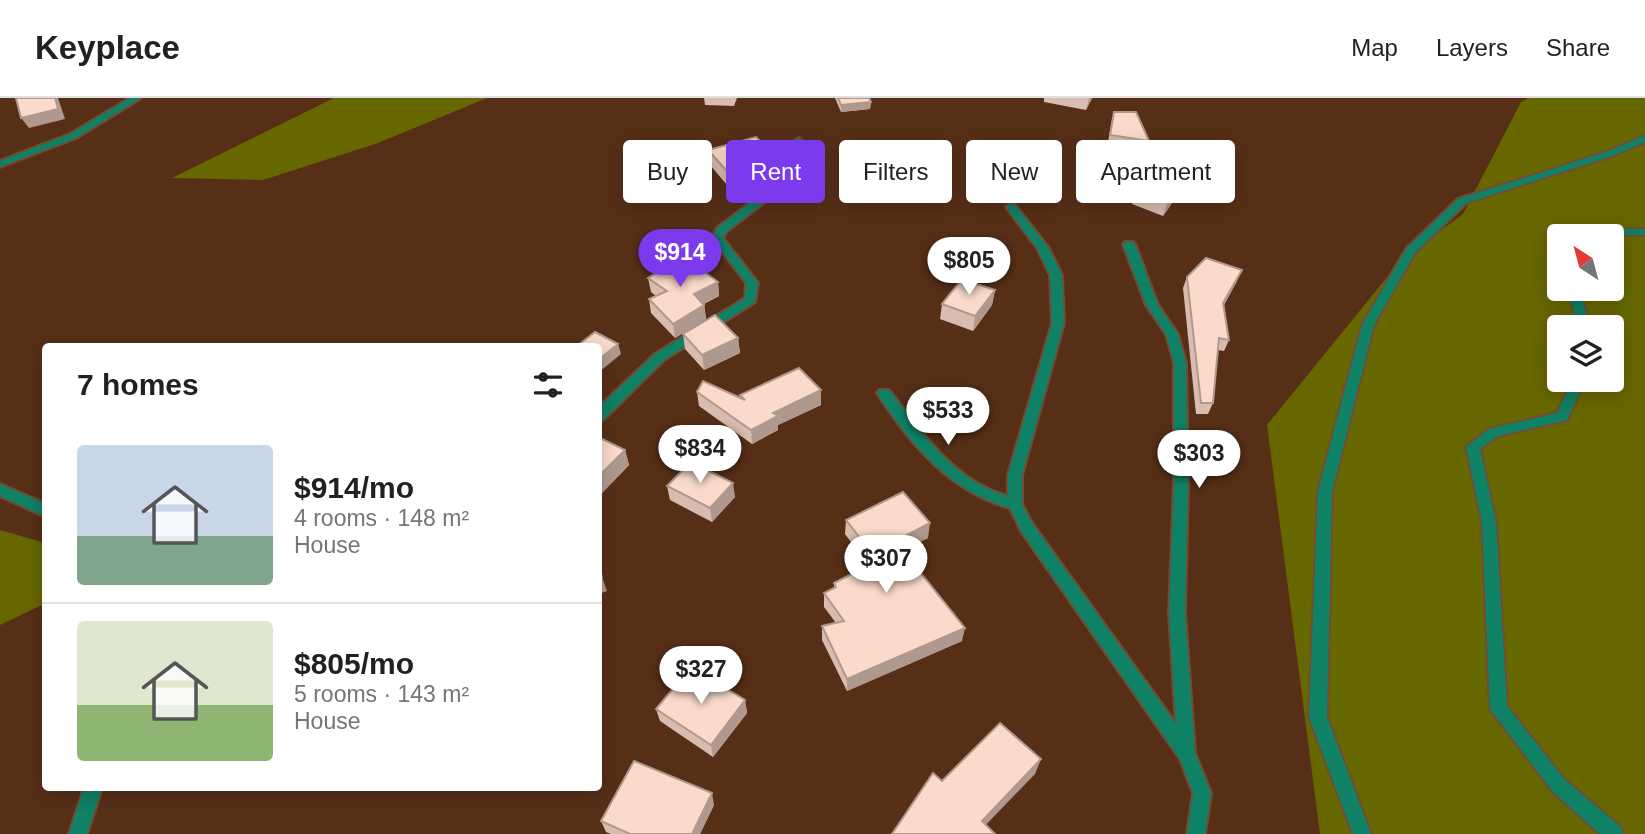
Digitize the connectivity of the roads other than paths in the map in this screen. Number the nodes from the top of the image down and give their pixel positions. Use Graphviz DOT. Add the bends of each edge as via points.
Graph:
graph roads {
  1 [pos="136,98"];
  2 [pos="1645,138"];
  3 [pos="0,164"];
  4 [pos="756,203"];
  5 [pos="1011,207"];
  6 [pos="1624,232"];
  7 [pos="1645,232"];
  8 [pos="1129,244"];
  9 [pos="1573,392"];
  10 [pos="884,393"];
  11 [pos="602,413"];
  12 [pos="0,490"];
  13 [pos="1015,504"];
  14 [pos="42,509"];
  15 [pos="1187,754"];
  16 [pos="92,791"];
  17 [pos="78,834"];
  18 [pos="1196,834"];
  19 [pos="1362,834"];
  20 [pos="1614,834"];
  1 -- 3 [label="street" via="73,136"];
  2 -- 19 [label="street" via="1462,201 1410,251 1368,325 1325,491 1318,717"];
  4 -- 11 [label="street" via="717,238 752,283 751,299 671,348 638,374"];
  5 -- 13 [label="street" via="1042,247 1056,275 1058,323 1015,475"];
  6 -- 7 [label="street"];
  8 -- 15 [label="street" via="1152,305 1172,334 1180,363 1177,613"];
  9 -- 20 [label="street" via="1562,417 1494,432 1473,447 1489,522 1499,709 1559,786"];
  10 -- 13 [label="street" via="937,461 991,500"];
  12 -- 14 [label="street"];
  13 -- 15 [label="street" via="1026,527"];
  15 -- 18 [label="street" via="1202,793"];
  16 -- 17 [label="street"];
}
